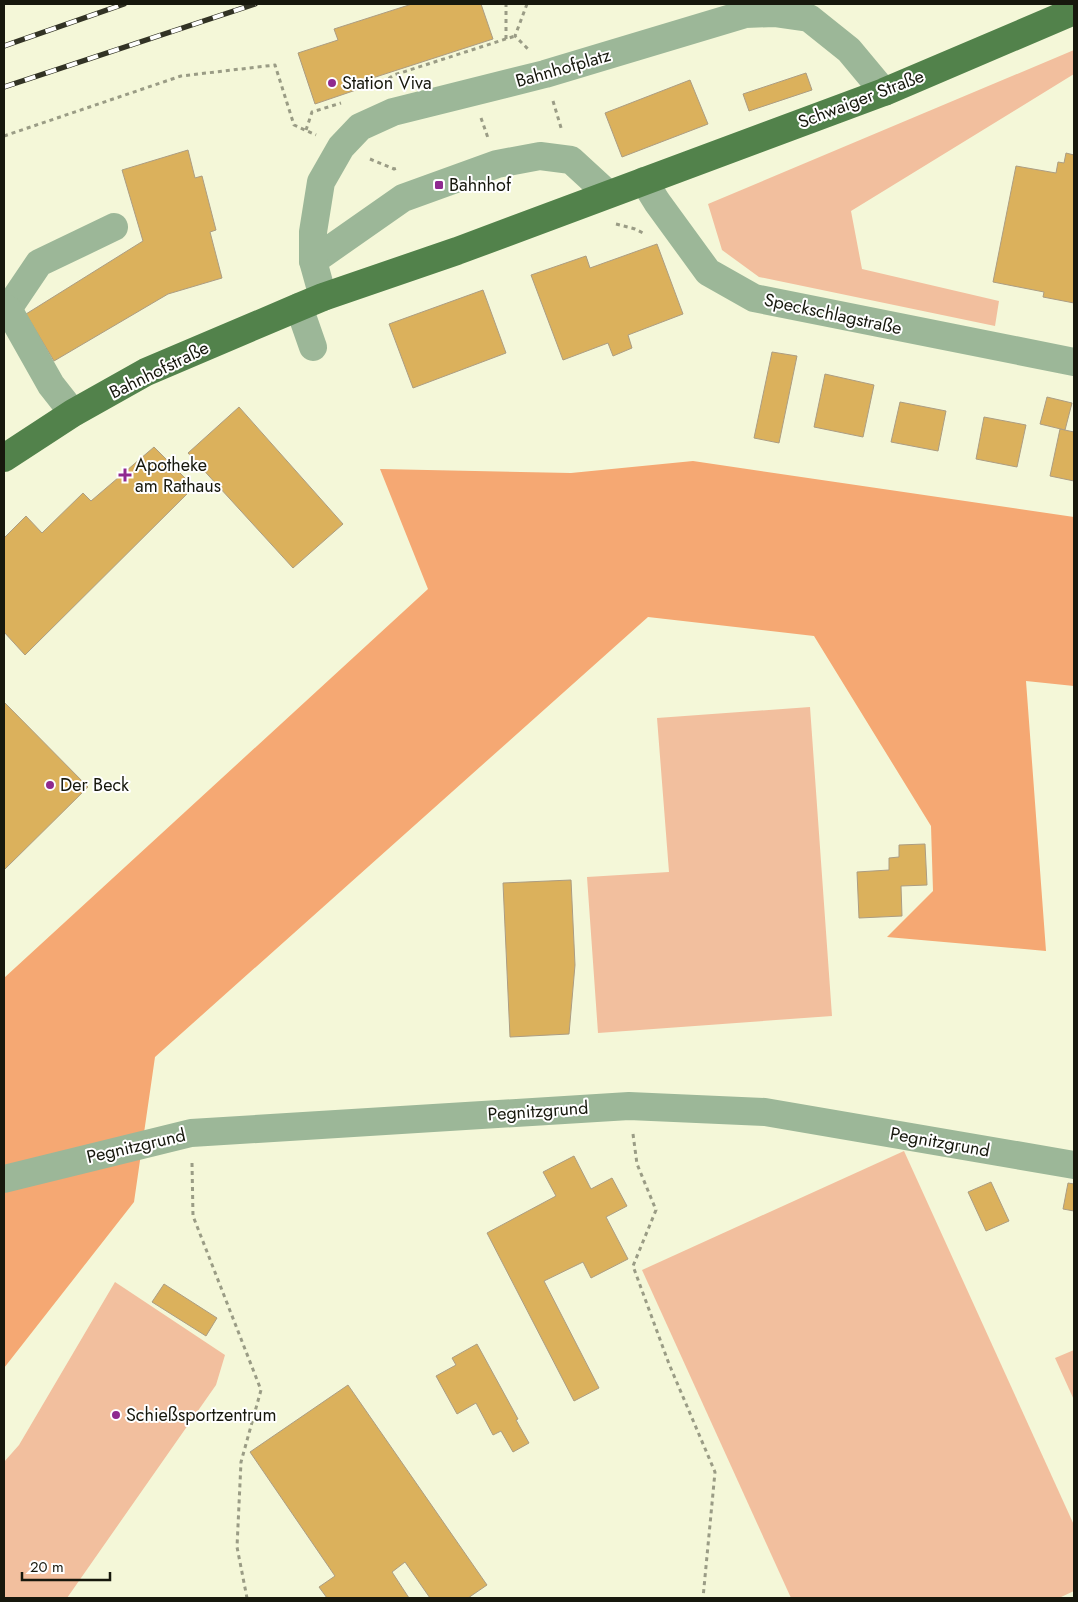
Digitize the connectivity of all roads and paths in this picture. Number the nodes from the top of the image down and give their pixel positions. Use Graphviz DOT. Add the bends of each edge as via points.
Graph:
graph roads {
  1 [pos="506,4"];
  2 [pos="810,11"];
  3 [pos="1074,11"];
  4 [pos="515,36"];
  5 [pos="506,39"];
  6 [pos="379,86"];
  7 [pos="884,92"];
  8 [pos="347,102"];
  9 [pos="294,125"];
  10 [pos="306,130"];
  11 [pos="4,136"];
  12 [pos="644,181"];
  13 [pos="608,194"];
  14 [pos="114,227"];
  15 [pos="313,261"];
  16 [pos="311,302"];
  17 [pos="6,309"];
  18 [pos="313,347"];
  19 [pos="1074,362"];
  20 [pos="73,413"];
  21 [pos="4,458"];
  22 [pos="628,1106"];
  23 [pos="192,1132"];
  24 [pos="1074,1165"];
  25 [pos="4,1178"];
  26 [pos="247,1598"];
  27 [pos="703,1598"];
  1 -- 5 [label="path"];
  2 -- 7 [label="street, Bahnhofplatz"];
  2 -- 15 [label="street, Bahnhofplatz" via="745,14 545,74 393,112 360,127 340,147 321,182 313,232"];
  3 -- 7 [label="main road, Schwaiger Straße"];
  4 -- 5 [label="path"];
  5 -- 6 [label="path" via="394,75"];
  7 -- 12 [label="main road, Schwaiger Straße"];
  8 -- 10 [label="path" via="312,112"];
  9 -- 11 [label="path" via="275,65 181,76"];
  12 -- 13 [label="main road"];
  12 -- 19 [label="street, Speckschlagstraße" via="708,272 754,298"];
  13 -- 15 [label="street" via="571,160 540,156 497,164 403,198"];
  13 -- 16 [label="main road"];
  14 -- 17 [label="street" via="39,263"];
  15 -- 16 [label="street, Bahnhofplatz"];
  16 -- 18 [label="street, Bahnhofplatz"];
  16 -- 20 [label="main road, Bahnhofstraße" via="146,372"];
  17 -- 20 [label="street" via="51,385"];
  20 -- 21 [label="main road, Bahnhofstraße"];
  22 -- 23 [label="street, Pegnitzgrund"];
  22 -- 24 [label="street, Pegnitzgrund" via="765,1112"];
  22 -- 27 [label="path" via="637,1164 656,1210 633,1266 669,1364 715,1472"];
  23 -- 25 [label="street, Pegnitzgrund"];
  23 -- 26 [label="path" via="193,1216 261,1390 241,1462 237,1547"];
}
